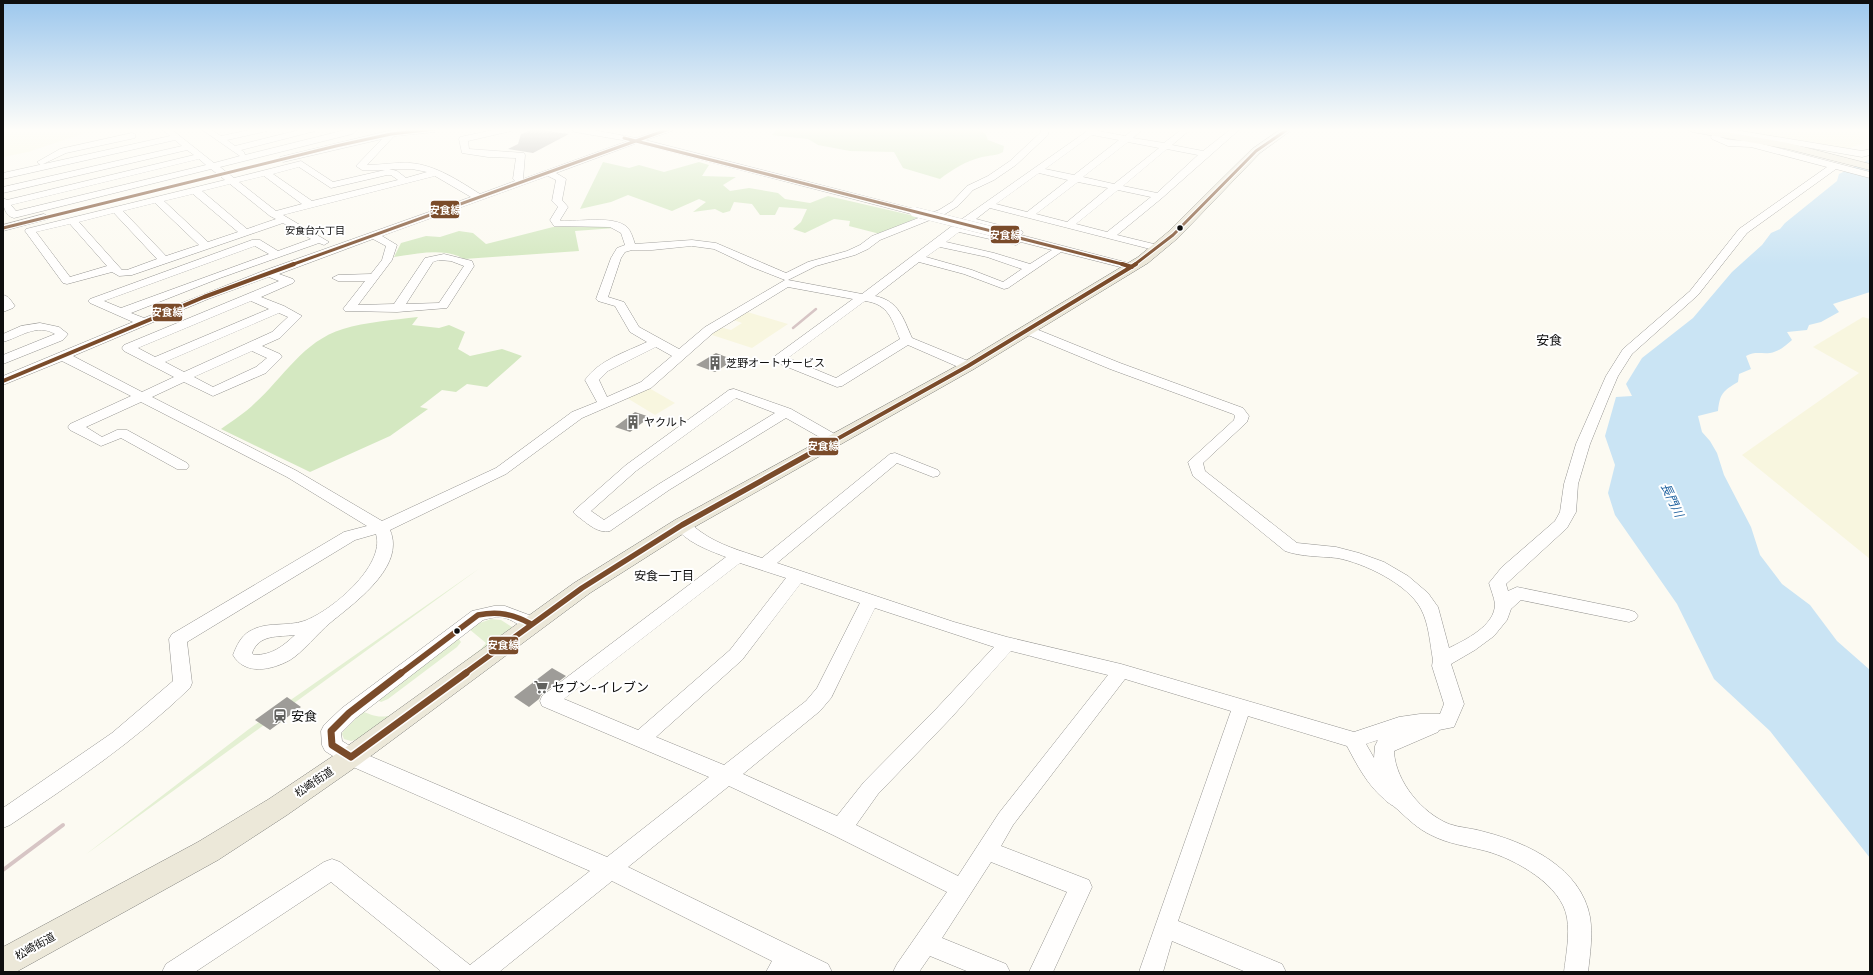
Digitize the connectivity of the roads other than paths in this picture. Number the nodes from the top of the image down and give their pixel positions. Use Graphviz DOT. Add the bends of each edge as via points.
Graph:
graph roads {
  1 [pos="70,174"];
  2 [pos="122,174"];
  3 [pos="180,174"];
  4 [pos="221,174"];
  5 [pos="223,174"];
  6 [pos="260,174"];
  7 [pos="268,174"];
  8 [pos="316,174"];
  9 [pos="376,174"];
  10 [pos="397,174"];
  11 [pos="430,174"];
  12 [pos="439,174"];
  13 [pos="519,174"];
  14 [pos="541,174"];
  15 [pos="553,174"];
  16 [pos="767,174"];
  17 [pos="996,174"];
  18 [pos="1030,174"];
  19 [pos="1059,174"];
  20 [pos="1081,174"];
  21 [pos="1131,174"];
  22 [pos="1183,174"];
  23 [pos="1233,174"];
  24 [pos="1825,174"];
  25 [pos="1077,178"];
  26 [pos="232,181"];
  27 [pos="405,181"];
  28 [pos="520,182"];
  29 [pos="1116,187"];
  30 [pos="3,190"];
  31 [pos="194,190"];
  32 [pos="1159,196"];
  33 [pos="478,197"];
  34 [pos="157,200"];
  35 [pos="4,202"];
  36 [pos="309,204"];
  37 [pos="988,205"];
  38 [pos="116,210"];
  39 [pos="1029,215"];
  40 [pos="279,217"];
  41 [pos="968,220"];
  42 [pos="73,221"];
  43 [pos="1069,226"];
  44 [pos="3,228"];
  45 [pos="956,228"];
  46 [pos="245,232"];
  47 [pos="372,236"];
  48 [pos="1109,236"];
  49 [pos="319,240"];
  50 [pos="938,243"];
  51 [pos="205,245"];
  52 [pos="631,247"];
  53 [pos="338,248"];
  54 [pos="1158,248"];
  55 [pos="1056,252"];
  56 [pos="1079,253"];
  57 [pos="276,254"];
  58 [pos="917,258"];
  59 [pos="164,260"];
  60 [pos="1132,267"];
  61 [pos="114,268"];
  62 [pos="1030,268"];
  63 [pos="267,273"];
  64 [pos="374,277"];
  65 [pos="338,278"];
  66 [pos="787,280"];
  67 [pos="252,296"];
  68 [pos="864,297"];
  69 [pos="3,298"];
  70 [pos="3,308"];
  71 [pos="280,308"];
  72 [pos="396,308"];
  73 [pos="120,313"];
  74 [pos="143,322"];
  75 [pos="1027,330"];
  76 [pos="3,338"];
  77 [pos="907,340"];
  78 [pos="656,342"];
  79 [pos="251,346"];
  80 [pos="680,355"];
  81 [pos="62,356"];
  82 [pos="3,360"];
  83 [pos="154,362"];
  84 [pos="968,366"];
  85 [pos="183,377"];
  86 [pos="3,381"];
  87 [pos="142,396"];
  88 [pos="604,403"];
  89 [pos="786,412"];
  90 [pos="835,440"];
  91 [pos="182,466"];
  92 [pos="933,473"];
  93 [pos="682,525"];
  94 [pos="381,528"];
  95 [pos="738,556"];
  96 [pos="765,564"];
  97 [pos="1508,571"];
  98 [pos="797,576"];
  99 [pos="1517,593"];
  100 [pos="870,600"];
  101 [pos="1504,606"];
  102 [pos="1628,616"];
  103 [pos="324,619"];
  104 [pos="531,624"];
  105 [pos="1007,644"];
  106 [pos="1442,660"];
  107 [pos="1121,671"];
  108 [pos="1242,706"];
  109 [pos="1447,722"];
  110 [pos="640,740"];
  111 [pos="1354,740"];
  112 [pos="351,757"];
  113 [pos="726,775"];
  114 [pos="1406,804"];
  115 [pos="3,819"];
  116 [pos="840,828"];
  117 [pos="986,850"];
  118 [pos="610,869"];
  119 [pos="962,889"];
  120 [pos="1165,927"];
  121 [pos="925,943"];
  122 [pos="3,964"];
  123 [pos="784,965"];
  124 [pos="1248,967"];
  125 [pos="174,972"];
  126 [pos="461,972"];
  127 [pos="479,972"];
  128 [pos="820,972"];
  129 [pos="906,972"];
  130 [pos="998,972"];
  131 [pos="1041,972"];
  132 [pos="1151,972"];
  133 [pos="1274,972"];
  134 [pos="1576,972"];
  1 -- 30 [label="street"];
  2 -- 35 [label="street"];
  3 -- 35 [label="street" via="14,215"];
  4 -- 44 [label="street"];
  5 -- 26 [label="street"];
  6 -- 26 [label="street"];
  7 -- 36 [label="street"];
  8 -- 9 [label="street" via="331,185"];
  10 -- 27 [label="street"];
  11 -- 27 [label="street"];
  12 -- 33 [label="street"];
  13 -- 28 [label="street"];
  14 -- 28 [label="street"];
  15 -- 52 [label="street" via="561,178 557,201 563,207 555,220 558,224 618,226 624,230"];
  16 -- 56 [label="street, bridge"];
  17 -- 66 [label="street" via="970,188 955,204 942,212 876,238 858,250 812,264"];
  18 -- 37 [label="street"];
  19 -- 25 [label="street"];
  20 -- 25 [label="street"];
  21 -- 29 [label="street"];
  22 -- 32 [label="street"];
  23 -- 54 [label="main road, 松崎街道"];
  24 -- 97 [label="street" via="1743,232 1694,293 1627,352 1612,376 1583,444 1571,484 1568,512 1561,524 1538,547"];
  25 -- 29 [label="street"];
  25 -- 39 [label="street"];
  26 -- 31 [label="street"];
  26 -- 40 [label="street"];
  27 -- 36 [label="street"];
  28 -- 33 [label="street"];
  29 -- 32 [label="street"];
  29 -- 43 [label="street"];
  31 -- 34 [label="street"];
  31 -- 46 [label="street"];
  32 -- 48 [label="street"];
  33 -- 47 [label="street"];
  34 -- 38 [label="street"];
  34 -- 51 [label="street"];
  36 -- 40 [label="street"];
  37 -- 39 [label="street"];
  37 -- 41 [label="street"];
  38 -- 42 [label="street"];
  38 -- 59 [label="street"];
  39 -- 43 [label="street"];
  40 -- 46 [label="street"];
  40 -- 49 [label="street"];
  41 -- 45 [label="street"];
  41 -- 56 [label="street" via="1064,245"];
  42 -- 61 [label="street"];
  42 -- 61 [label="street" via="30,231 67,281"];
  43 -- 48 [label="street"];
  45 -- 50 [label="street"];
  45 -- 55 [label="street"];
  46 -- 51 [label="street"];
  47 -- 53 [label="street"];
  47 -- 64 [label="street" via="392,245 387,260"];
  48 -- 54 [label="street"];
  49 -- 53 [label="street"];
  49 -- 57 [label="street"];
  50 -- 58 [label="street"];
  50 -- 62 [label="street" via="990,255"];
  51 -- 59 [label="street"];
  52 -- 66 [label="street" via="692,243 716,246"];
  52 -- 78 [label="street" via="621,250 616,258 602,299 620,304 634,329"];
  53 -- 63 [label="street"];
  54 -- 60 [label="main road, 松崎街道"];
  55 -- 56 [label="street"];
  55 -- 62 [label="street"];
  56 -- 60 [label="street"];
  57 -- 73 [label="street"];
  57 -- 73 [label="street" via="256,242 94,301"];
  58 -- 62 [label="street" via="968,272 1004,286"];
  58 -- 68 [label="street"];
  59 -- 61 [label="street" via="128,273 119,273"];
  60 -- 75 [label="main road, 松崎街道"];
  63 -- 67 [label="street" via="289,281"];
  63 -- 74 [label="street"];
  64 -- 65 [label="street"];
  64 -- 72 [label="street" via="349,309"];
  66 -- 68 [label="street"];
  66 -- 80 [label="street" via="709,330"];
  67 -- 71 [label="street"];
  67 -- 83 [label="street" via="128,348"];
  68 -- 77 [label="street" via="893,308"];
  68 -- 77 [label="street" via="779,359 837,383"];
  69 -- 70 [label="street" via="9,306"];
  71 -- 79 [label="street" via="296,316 276,335"];
  71 -- 83 [label="street"];
  72 -- 72 [label="street" via="429,260 446,257 468,263 469,266 443,306"];
  73 -- 74 [label="street"];
  74 -- 81 [label="street"];
  75 -- 84 [label="main road, 松崎街道"];
  75 -- 106 [label="street" via="1115,366 1238,411 1242,416 1240,422 1195,462 1198,473 1291,547 1340,554 1366,561 1404,582 1429,607"];
  76 -- 82 [label="street" via="37,325 62,334"];
  77 -- 84 [label="street"];
  78 -- 80 [label="street"];
  78 -- 88 [label="street" via="596,374 592,380"];
  79 -- 85 [label="street"];
  79 -- 85 [label="street" via="276,357 261,370 213,392"];
  80 -- 88 [label="street" via="646,385"];
  81 -- 86 [label="street"];
  81 -- 87 [label="street"];
  83 -- 85 [label="street"];
  84 -- 90 [label="main road, 松崎街道"];
  85 -- 87 [label="street"];
  87 -- 91 [label="street" via="75,427 101,442 122,432"];
  87 -- 94 [label="street" via="292,474"];
  88 -- 94 [label="street" via="577,415 501,471"];
  89 -- 89 [label="street" via="734,393 631,468 581,512 604,527"];
  89 -- 90 [label="street"];
  90 -- 93 [label="main road, 松崎街道"];
  92 -- 96 [label="street" via="895,457"];
  93 -- 95 [label="street" via="692,535 708,544"];
  93 -- 104 [label="main road, 松崎街道" via="582,588"];
  94 -- 103 [label="street" via="385,540 382,559 367,583"];
  94 -- 115 [label="street" via="350,536 178,639 183,683 131,731"];
  95 -- 96 [label="street"];
  95 -- 110 [label="street" via="549,701"];
  96 -- 98 [label="street"];
  97 -- 99 [label="street"];
  97 -- 101 [label="street" via="1497,583"];
  98 -- 100 [label="street"];
  98 -- 110 [label="street" via="736,655"];
  99 -- 101 [label="street"];
  99 -- 102 [label="street"];
  100 -- 105 [label="street"];
  100 -- 113 [label="street" via="824,694 813,706"];
  101 -- 106 [label="street" via="1500,620 1488,633"];
  104 -- 112 [label="main road, 松崎街道"];
  104 -- 112 [label="street" via="498,610 478,615 349,713 331,730 332,745"];
  105 -- 107 [label="street"];
  105 -- 116 [label="street" via="871,788"];
  106 -- 109 [label="street" via="1441,666 1454,704"];
  107 -- 108 [label="street"];
  107 -- 117 [label="street" via="1006,819"];
  108 -- 111 [label="street"];
  108 -- 120 [label="street"];
  109 -- 111 [label="street" via="1399,725"];
  109 -- 114 [label="street" via="1385,746 1383,754 1388,772"];
  110 -- 113 [label="street"];
  111 -- 114 [label="street" via="1364,760 1381,783"];
  112 -- 118 [label="street"];
  112 -- 122 [label="main road, 松崎街道" via="208,851"];
  113 -- 116 [label="street"];
  113 -- 118 [label="street"];
  114 -- 134 [label="street" via="1424,821 1443,831 1485,841 1522,854 1548,872 1568,893 1579,916"];
  116 -- 119 [label="street"];
  117 -- 119 [label="street"];
  117 -- 131 [label="street" via="1081,887"];
  118 -- 123 [label="street"];
  118 -- 127 [label="street"];
  119 -- 121 [label="street"];
  120 -- 124 [label="street"];
  120 -- 132 [label="street"];
  121 -- 129 [label="street"];
  121 -- 130 [label="street"];
  123 -- 128 [label="street"];
  124 -- 133 [label="street"];
  125 -- 126 [label="street" via="332,869"];
}
